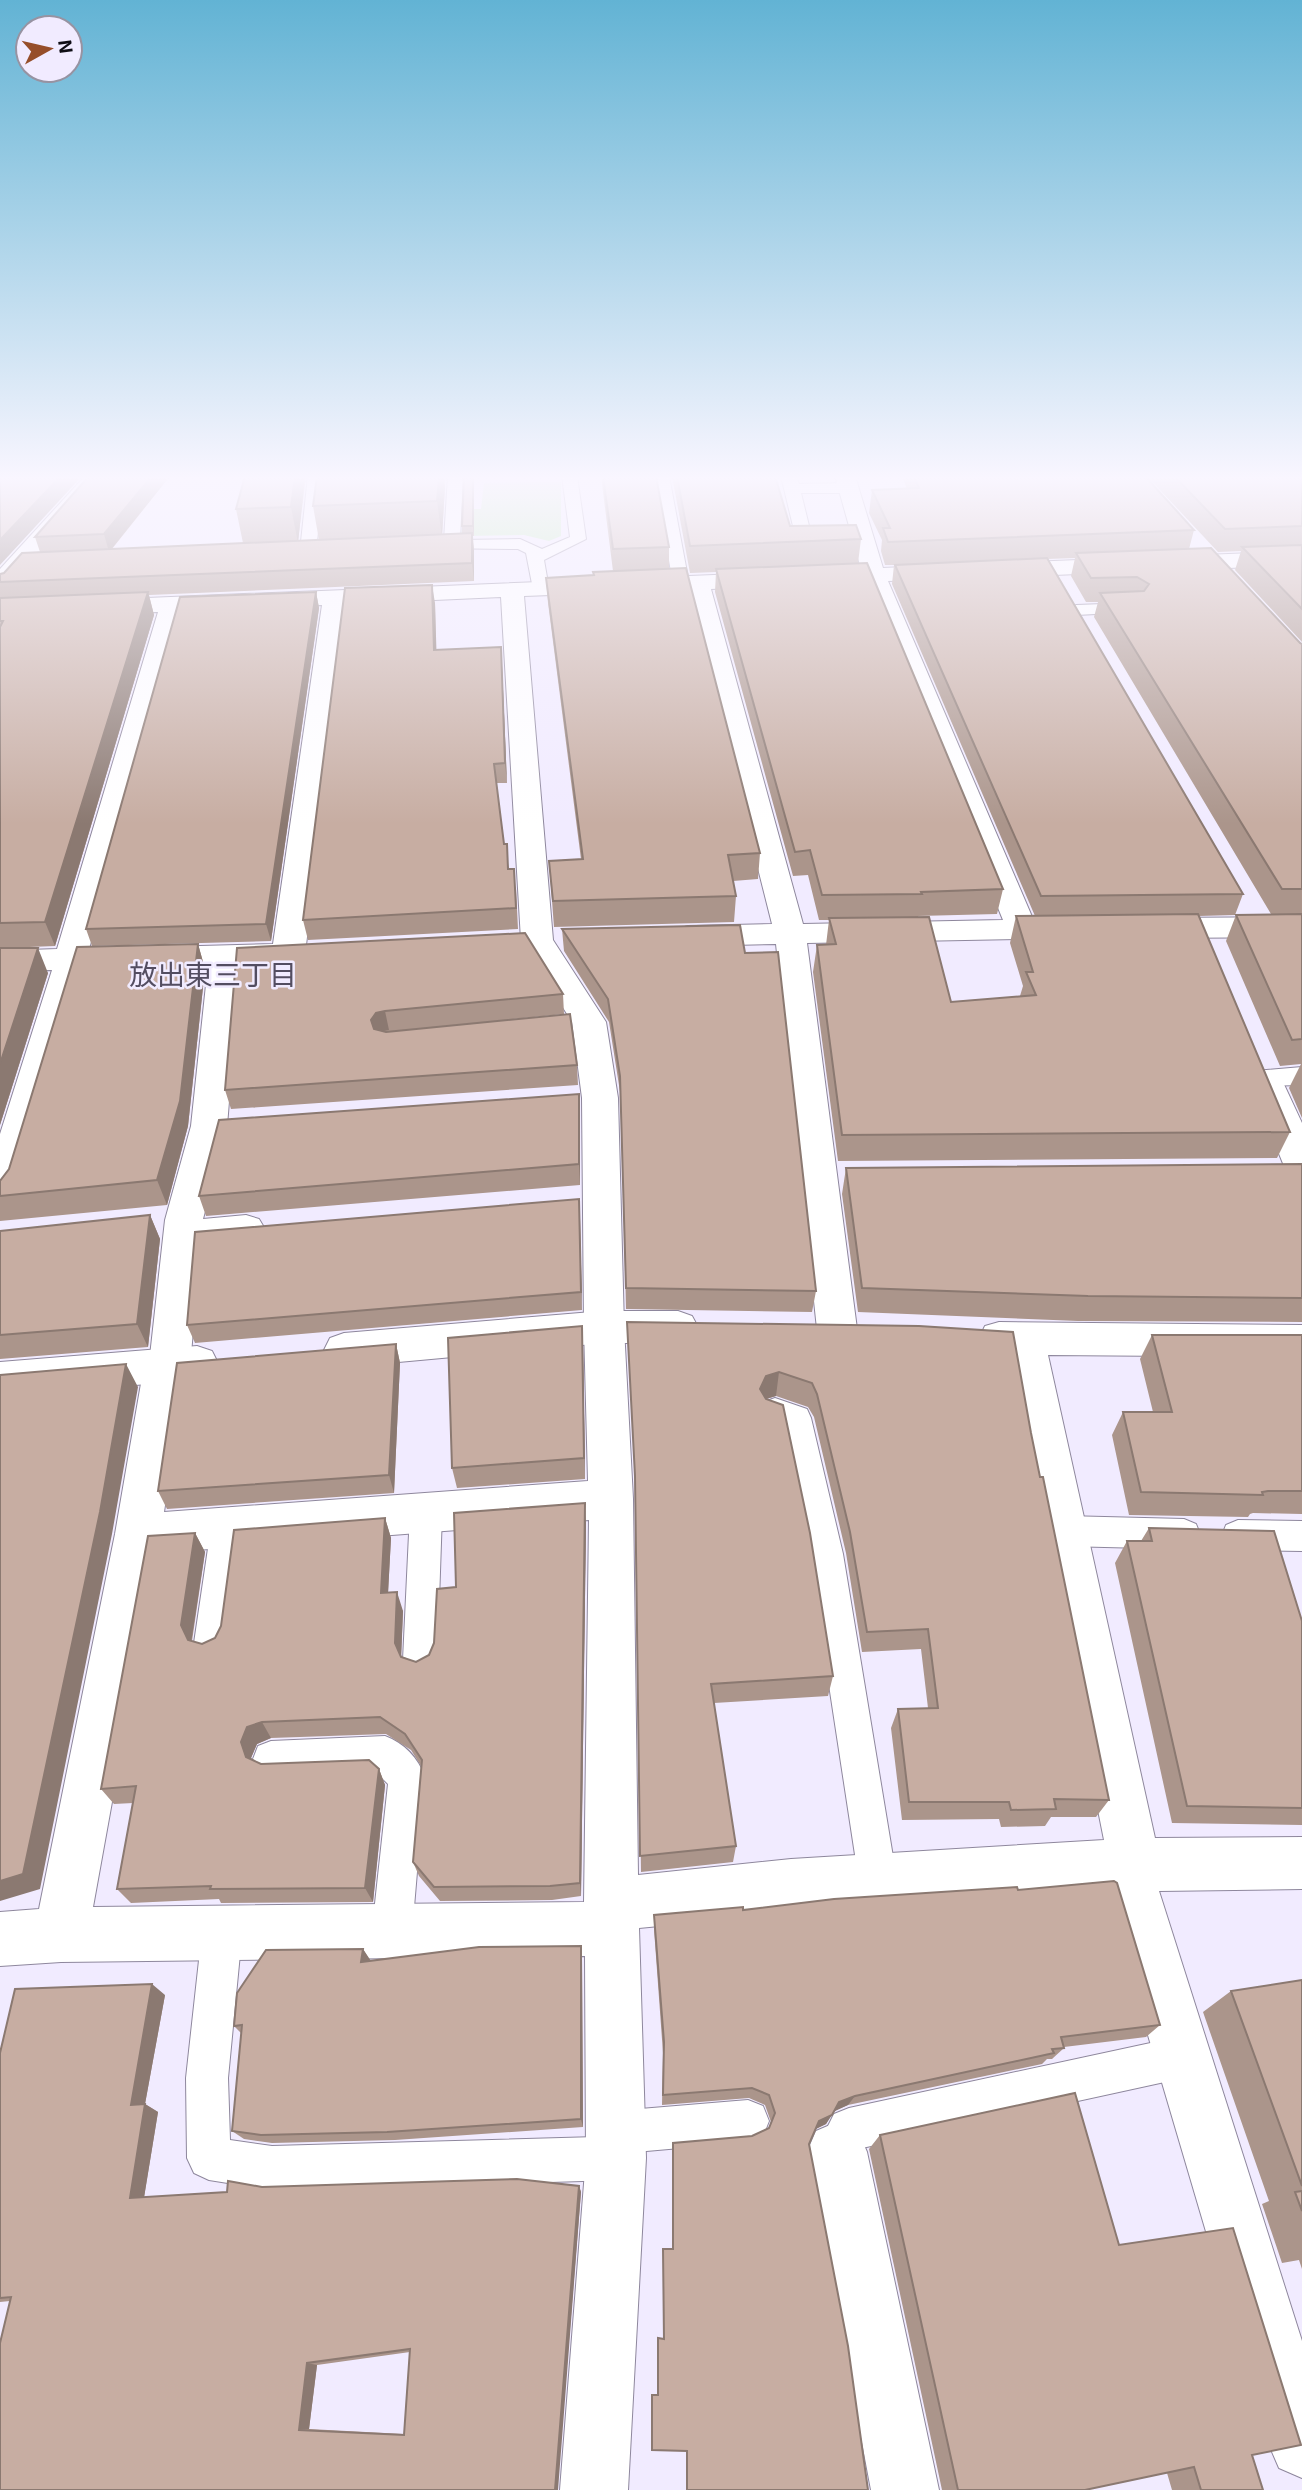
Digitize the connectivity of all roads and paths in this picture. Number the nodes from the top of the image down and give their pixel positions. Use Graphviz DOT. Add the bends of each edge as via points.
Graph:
graph roads {
  1 [pos="456,592"];
  2 [pos="512,592"];
  3 [pos="692,592"];
  4 [pos="881,592"];
  5 [pos="1066,592"];
  6 [pos="335,597"];
  7 [pos="172,605"];
  8 [pos="1131,608"];
  9 [pos="1076,610"];
  10 [pos="0,611"];
  11 [pos="1090,634"];
  12 [pos="1302,927"];
  13 [pos="1022,929"];
  14 [pos="790,933"];
  15 [pos="657,937"];
  16 [pos="225,956"];
  17 [pos="72,958"];
  18 [pos="0,961"];
  19 [pos="1259,1064"];
  20 [pos="1302,1076"];
  21 [pos="1292,1172"];
  22 [pos="0,1192"];
  23 [pos="144,1224"];
  24 [pos="183,1227"];
  25 [pos="278,1227"];
  26 [pos="604,1326"];
  27 [pos="710,1328"];
  28 [pos="838,1329"];
  29 [pos="968,1336"];
  30 [pos="1024,1339"];
  31 [pos="1302,1341"];
  32 [pos="305,1353"];
  33 [pos="237,1360"];
  34 [pos="167,1366"];
  35 [pos="0,1379"];
  36 [pos="775,1411"];
  37 [pos="611,1499"];
  38 [pos="426,1513"];
  39 [pos="227,1528"];
  40 [pos="1065,1531"];
  41 [pos="138,1534"];
  42 [pos="1302,1536"];
  43 [pos="211,1643"];
  44 [pos="420,1660"];
  45 [pos="271,1759"];
  46 [pos="1302,1863"];
  47 [pos="1130,1865"];
  48 [pos="878,1881"];
  49 [pos="612,1916"];
  50 [pos="392,1931"];
  51 [pos="222,1933"];
  52 [pos="61,1935"];
  53 [pos="0,1939"];
  54 [pos="1183,2057"];
  55 [pos="748,2121"];
  56 [pos="616,2145"];
  57 [pos="838,2152"];
  58 [pos="1302,2445"];
  59 [pos="594,2490"];
  60 [pos="905,2490"];
  1 -- 6 [label="street"];
  2 -- 26 [label="street" via="541,940 576,1023 587,1099 583,1200"];
  3 -- 14 [label="street"];
  4 -- 13 [label="street"];
  5 -- 9 [label="street"];
  6 -- 7 [label="street"];
  6 -- 16 [label="street" via="302,953"];
  7 -- 10 [label="street"];
  7 -- 17 [label="street"];
  8 -- 9 [label="lane"];
  9 -- 11 [label="street"];
  12 -- 13 [label="street" via="1253,915 1207,940 1105,928"];
  13 -- 14 [label="street"];
  14 -- 15 [label="street"];
  14 -- 28 [label="street" via="833,1178"];
  16 -- 17 [label="street"];
  16 -- 24 [label="street" via="222,1125"];
  17 -- 18 [label="street"];
  17 -- 22 [label="street"];
  19 -- 20 [label="lane"];
  19 -- 21 [label="street"];
  23 -- 24 [label="street"];
  24 -- 25 [label="street"];
  24 -- 34 [label="street"];
  26 -- 27 [label="street"];
  26 -- 32 [label="street"];
  26 -- 37 [label="street"];
  29 -- 30 [label="street"];
  30 -- 31 [label="street"];
  30 -- 40 [label="street"];
  33 -- 34 [label="street"];
  34 -- 35 [label="street"];
  34 -- 41 [label="street"];
  36 -- 48 [label="lane" via="796,1418 826,1554"];
  37 -- 38 [label="street"];
  37 -- 49 [label="street"];
  38 -- 39 [label="street"];
  38 -- 44 [label="lane"];
  39 -- 41 [label="street"];
  39 -- 43 [label="lane"];
  40 -- 42 [label="lane"];
  40 -- 47 [label="street"];
  41 -- 52 [label="street"];
  45 -- 50 [label="lane" via="385,1754 407,1777"];
  46 -- 47 [label="street"];
  47 -- 48 [label="street"];
  47 -- 54 [label="street"];
  48 -- 49 [label="street"];
  49 -- 50 [label="street"];
  49 -- 56 [label="street"];
  50 -- 51 [label="street"];
  51 -- 52 [label="street"];
  51 -- 56 [label="lane" via="208,2078 209,2158 272,2168"];
  52 -- 53 [label="street"];
  54 -- 57 [label="lane" via="849,2129"];
  54 -- 58 [label="street"];
  55 -- 56 [label="lane"];
  56 -- 59 [label="street"];
  57 -- 60 [label="street"];
}
